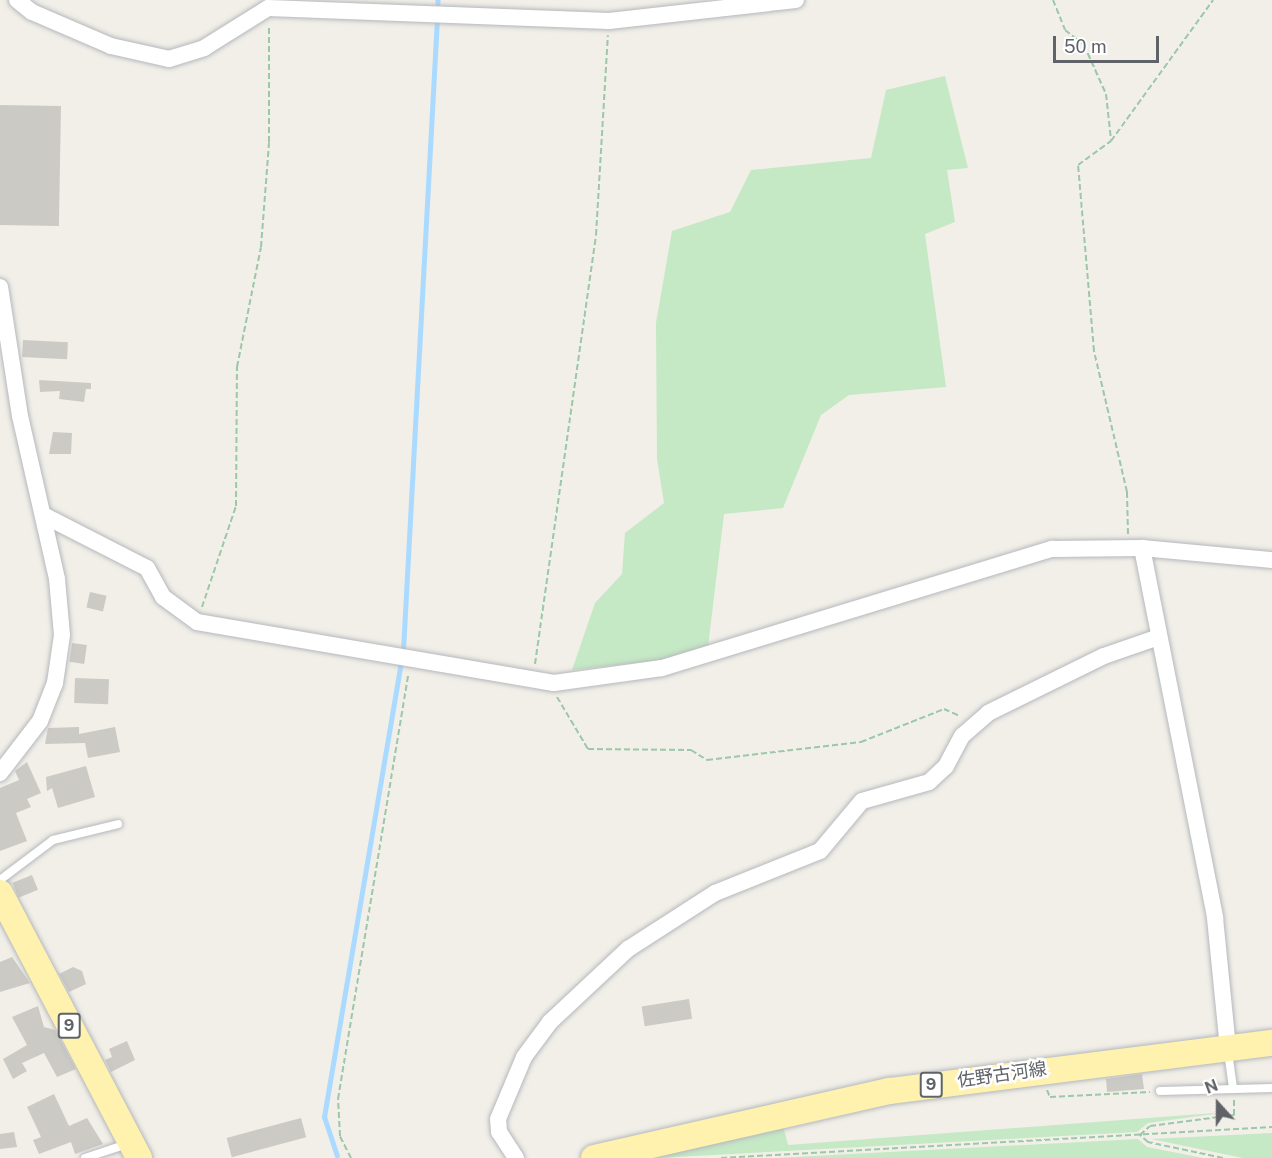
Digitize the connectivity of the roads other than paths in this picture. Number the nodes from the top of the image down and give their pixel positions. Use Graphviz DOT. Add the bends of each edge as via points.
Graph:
graph roads {
  1 [pos="17,0"];
  2 [pos="796,0"];
  3 [pos="0,287"];
  4 [pos="45,516"];
  5 [pos="1135,548"];
  6 [pos="1272,560"];
  7 [pos="1160,637"];
  8 [pos="0,773"];
  9 [pos="117,824"];
  10 [pos="0,880"];
  11 [pos="0,893"];
  12 [pos="1272,1042"];
  13 [pos="1228,1048"];
  14 [pos="1233,1088"];
  15 [pos="1272,1088"];
  16 [pos="1160,1091"];
  17 [pos="135,1150"];
  18 [pos="85,1158"];
  19 [pos="516,1158"];
  20 [pos="594,1158"];
  1 -- 2 [label="street" via="32,12 111,46 169,59 204,48 268,8 609,21 690,16"];
  3 -- 4 [label="street" via="20,416"];
  4 -- 5 [label="street" via="147,568 163,597 197,622 554,683 662,668 1052,549"];
  4 -- 8 [label="street" via="62,635 55,683 40,721"];
  5 -- 6 [label="street"];
  5 -- 7 [label="street"];
  7 -- 13 [label="street" via="1215,918"];
  7 -- 19 [label="street" via="1064,674 970,727 929,782 862,801 820,851 715,893 642,939 592,980 530,1047 503,1102 499,1132"];
  9 -- 10 [label="lane" via="53,840"];
  11 -- 17 [label="main road, 9"];
  12 -- 13 [label="main road, 佐野古河線 / 9"];
  13 -- 14 [label="lane"];
  13 -- 20 [label="main road, 佐野古河線 / 9" via="890,1091"];
  14 -- 15 [label="lane"];
  14 -- 16 [label="lane"];
  17 -- 18 [label="lane"];
}
